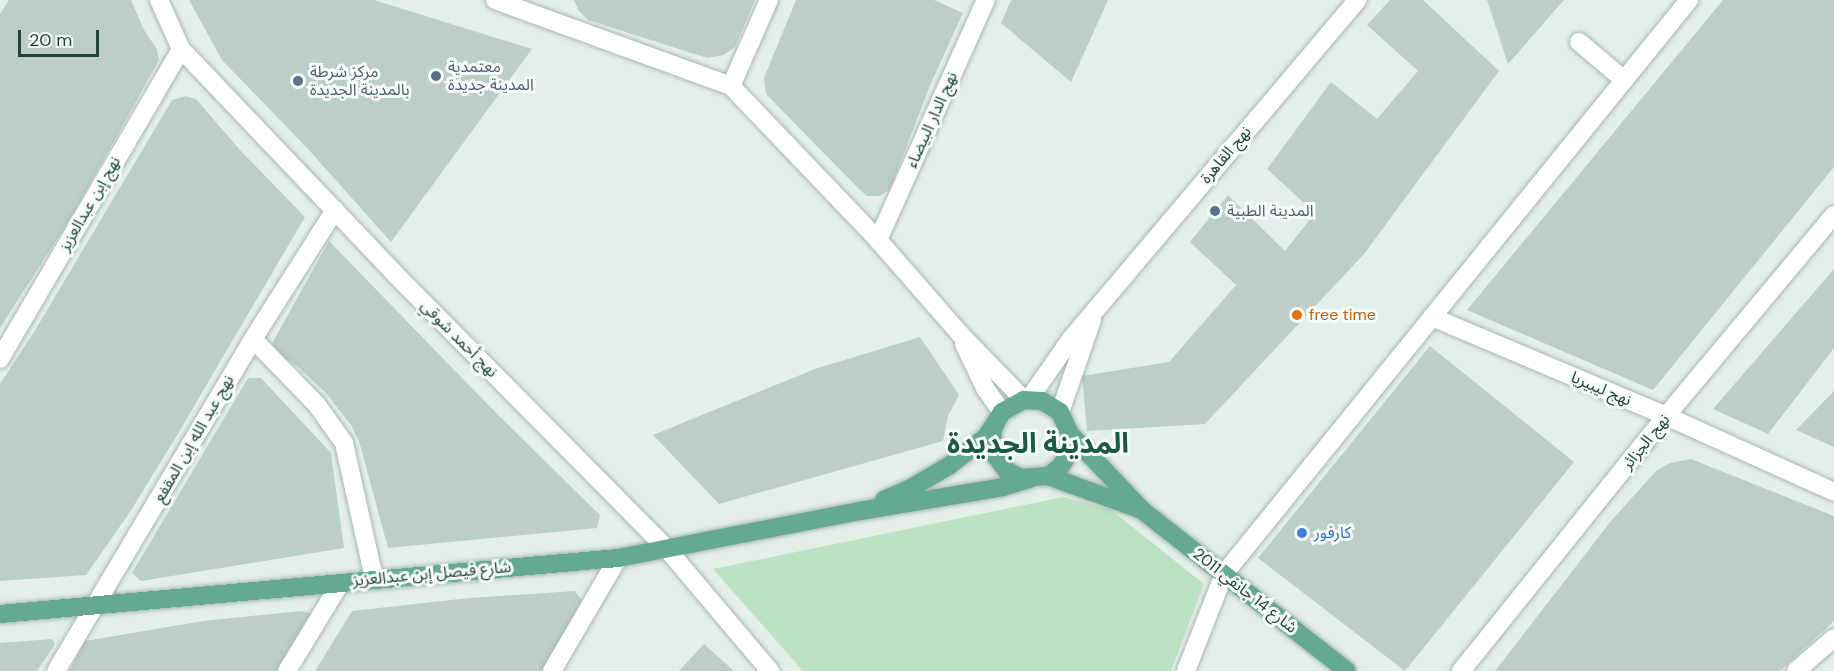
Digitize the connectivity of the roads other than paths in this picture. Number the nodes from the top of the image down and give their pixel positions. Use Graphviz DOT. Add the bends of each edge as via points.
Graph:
graph roads {
  1 [pos="159,0"];
  2 [pos="495,0"];
  3 [pos="769,0"];
  4 [pos="986,0"];
  5 [pos="1357,0"];
  6 [pos="1689,0"];
  7 [pos="546,8"];
  8 [pos="1579,42"];
  9 [pos="181,48"];
  10 [pos="1624,80"];
  11 [pos="731,86"];
  12 [pos="335,210"];
  13 [pos="1834,215"];
  14 [pos="878,240"];
  15 [pos="1096,309"];
  16 [pos="1432,317"];
  17 [pos="960,334"];
  18 [pos="253,339"];
  19 [pos="0,359"];
  20 [pos="1027,400"];
  21 [pos="1060,412"];
  22 [pos="1666,416"];
  23 [pos="999,417"];
  24 [pos="1070,434"];
  25 [pos="1039,477"];
  26 [pos="1834,492"];
  27 [pos="860,511"];
  28 [pos="1143,511"];
  29 [pos="667,549"];
  30 [pos="618,558"];
  31 [pos="1224,574"];
  32 [pos="374,578"];
  33 [pos="340,584"];
  34 [pos="97,605"];
  35 [pos="0,614"];
  36 [pos="1834,638"];
  37 [pos="57,671"];
  38 [pos="287,671"];
  39 [pos="552,671"];
  40 [pos="770,671"];
  41 [pos="1186,671"];
  42 [pos="1347,671"];
  43 [pos="1461,671"];
  44 [pos="1796,671"];
  1 -- 9 [label="street, نهج أحمد شوقي"];
  2 -- 7 [label="street"];
  3 -- 11 [label="street"];
  4 -- 14 [label="street, نهج الدار البيضاء"];
  5 -- 15 [label="street, نهج القاهرة"];
  6 -- 10 [label="street"];
  7 -- 11 [label="street"];
  8 -- 10 [label="street"];
  9 -- 12 [label="street, نهج أحمد شوقي"];
  9 -- 19 [label="street, نهج إبن عبدالعزيز"];
  10 -- 16 [label="street"];
  11 -- 14 [label="street"];
  12 -- 18 [label="street, نهج عبد الله إبن المقفع"];
  12 -- 29 [label="street, نهج أحمد شوقي"];
  13 -- 22 [label="street, نهج الجزائر"];
  14 -- 17 [label="street"];
  15 -- 20 [label="street, نهج القاهرة"];
  15 -- 21 [label="street"];
  16 -- 22 [label="street, نهج ليبيريا"];
  16 -- 31 [label="street"];
  17 -- 20 [label="street"];
  17 -- 23 [label="street"];
  18 -- 32 [label="street" via="317,405 344,443"];
  18 -- 34 [label="street, نهج عبد الله إبن المقفع"];
  20 -- 21 [label="main road" via="1042,401"];
  20 -- 23 [label="main road"];
  21 -- 24 [label="main road"];
  22 -- 26 [label="street, نهج ليبيريا"];
  22 -- 43 [label="street, نهج الجزائر"];
  23 -- 25 [label="main road" via="992,443 999,463 1021,478"];
  23 -- 27 [label="main road" via="986,437 950,465 912,488"];
  24 -- 25 [label="main road" via="1067,456 1061,466"];
  24 -- 28 [label="main road"];
  25 -- 27 [label="main road" via="1003,487"];
  25 -- 28 [label="main road"];
  27 -- 29 [label="main road, شارع فيصل إبن عبدالعزيز"];
  28 -- 31 [label="main road, شارع 14 جانفي 2011"];
  29 -- 30 [label="main road, شارع فيصل إبن عبدالعزيز"];
  29 -- 40 [label="street, نهج أحمد شوقي"];
  30 -- 32 [label="main road, شارع فيصل إبن عبدالعزيز"];
  30 -- 39 [label="street"];
  31 -- 41 [label="street"];
  31 -- 42 [label="main road, شارع 14 جانفي 2011"];
  32 -- 33 [label="main road, شارع فيصل إبن عبدالعزيز"];
  33 -- 34 [label="main road, شارع فيصل إبن عبدالعزيز"];
  33 -- 38 [label="street"];
  34 -- 35 [label="main road, شارع فيصل إبن عبدالعزيز"];
  34 -- 37 [label="street, نهج عبد الله إبن المقفع"];
  36 -- 44 [label="street"];
}
